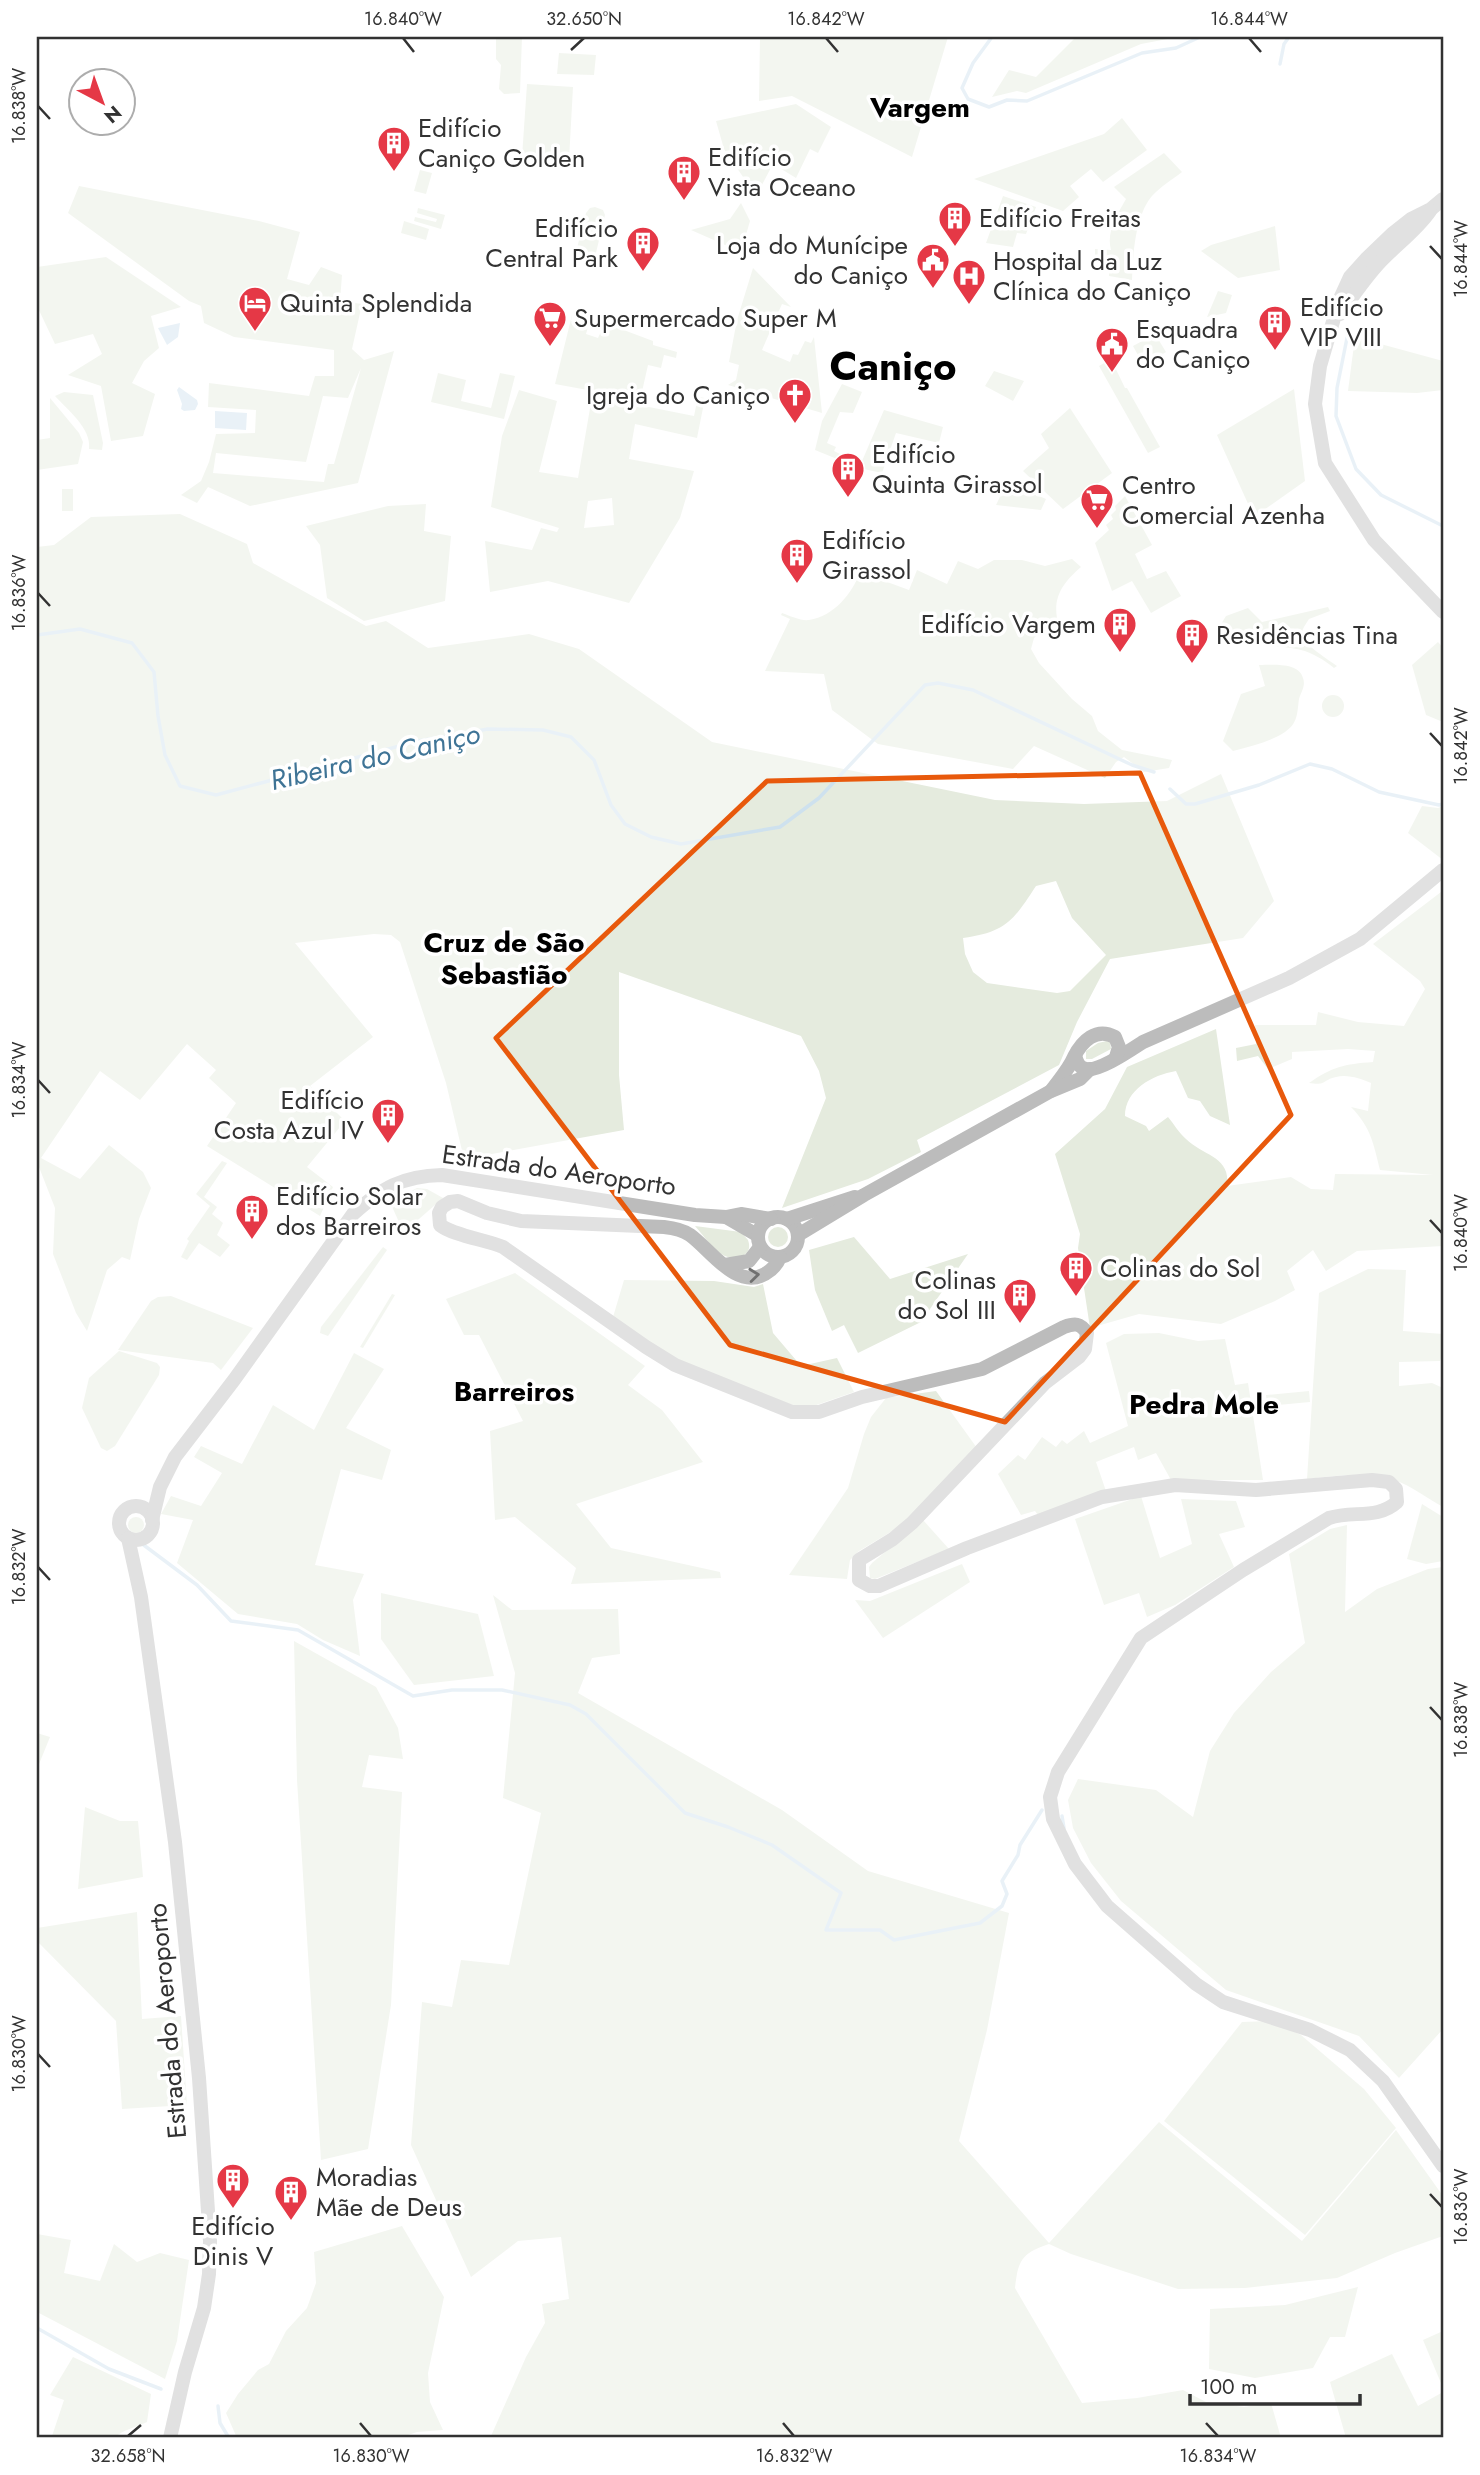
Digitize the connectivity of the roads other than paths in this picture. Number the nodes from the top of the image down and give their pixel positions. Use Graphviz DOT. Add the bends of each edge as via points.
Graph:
graph roads {
  1 [pos="1443,199"];
  2 [pos="1443,612"];
  3 [pos="1443,870"];
  4 [pos="1117,1050"];
  5 [pos="1075,1056"];
  6 [pos="1090,1069"];
  7 [pos="1051,1091"];
  8 [pos="864,1195"];
  9 [pos="726,1217"];
  10 [pos="771,1219"];
  11 [pos="787,1219"];
  12 [pos="798,1235"];
  13 [pos="759,1241"];
  14 [pos="780,1257"];
  15 [pos="724,1265"];
  16 [pos="160,1487"];
  17 [pos="139,1507"];
  18 [pos="152,1520"];
  19 [pos="135,1538"];
  20 [pos="1443,2166"];
  21 [pos="170,2438"];
  1 -- 2 [label="main road" via="1361,283 1334,324 1320,366 1315,404 1325,463 1374,540"];
  3 -- 4 [label="main road" via="1360,939 1289,978"];
  4 -- 5 [label="main road" via="1112,1035 1095,1035 1084,1041"];
  4 -- 6 [label="main road"];
  5 -- 6 [label="main road" via="1081,1067"];
  5 -- 7 [label="main road"];
  6 -- 7 [label="main road" via="1080,1079"];
  7 -- 8 [label="main road"];
  8 -- 11 [label="main road"];
  8 -- 12 [label="main road"];
  9 -- 10 [label="main road, Estrada do Aeroporto" via="741,1214"];
  9 -- 13 [label="main road, Estrada do Aeroporto"];
  9 -- 16 [label="main road, Estrada do Aeroporto" via="442,1175 395,1183 353,1214 175,1457"];
  10 -- 11 [label="main road"];
  10 -- 13 [label="main road" via="762,1226"];
  11 -- 12 [label="main road"];
  12 -- 14 [label="main road" via="795,1248"];
  13 -- 14 [label="main road" via="768,1255"];
  13 -- 15 [label="main road" via="749,1261"];
  15 -- 14 [label="main road, one-way" via="738,1275 759,1277 777,1265"];
  15 -- 20 [label="main road" via="688,1233 664,1227 520,1221 458,1201 439,1213 440,1225 446,1230 503,1247 674,1364 792,1412 819,1412 862,1397 982,1369 1064,1326 1082,1326 1087,1340 1079,1357 1045,1382 912,1523 859,1560 859,1580 870,1586 1102,1497 1175,1485 1256,1490 1372,1480 1389,1482 1396,1489 1397,1502 1387,1511 1329,1518 1141,1638 1058,1772 1050,1797 1053,1819 1075,1864 1107,1906 1223,2002 1310,2030 1350,2050 1383,2081"];
  16 -- 17 [label="main road, Estrada do Aeroporto"];
  16 -- 18 [label="main road, Estrada do Aeroporto"];
  17 -- 18 [label="main road"];
  17 -- 19 [label="main road" via="127,1509 120,1518 120,1530"];
  18 -- 19 [label="main road" via="152,1529"];
  19 -- 21 [label="main road, Estrada do Aeroporto" via="176,1842 210,2241 204,2308"];
}
